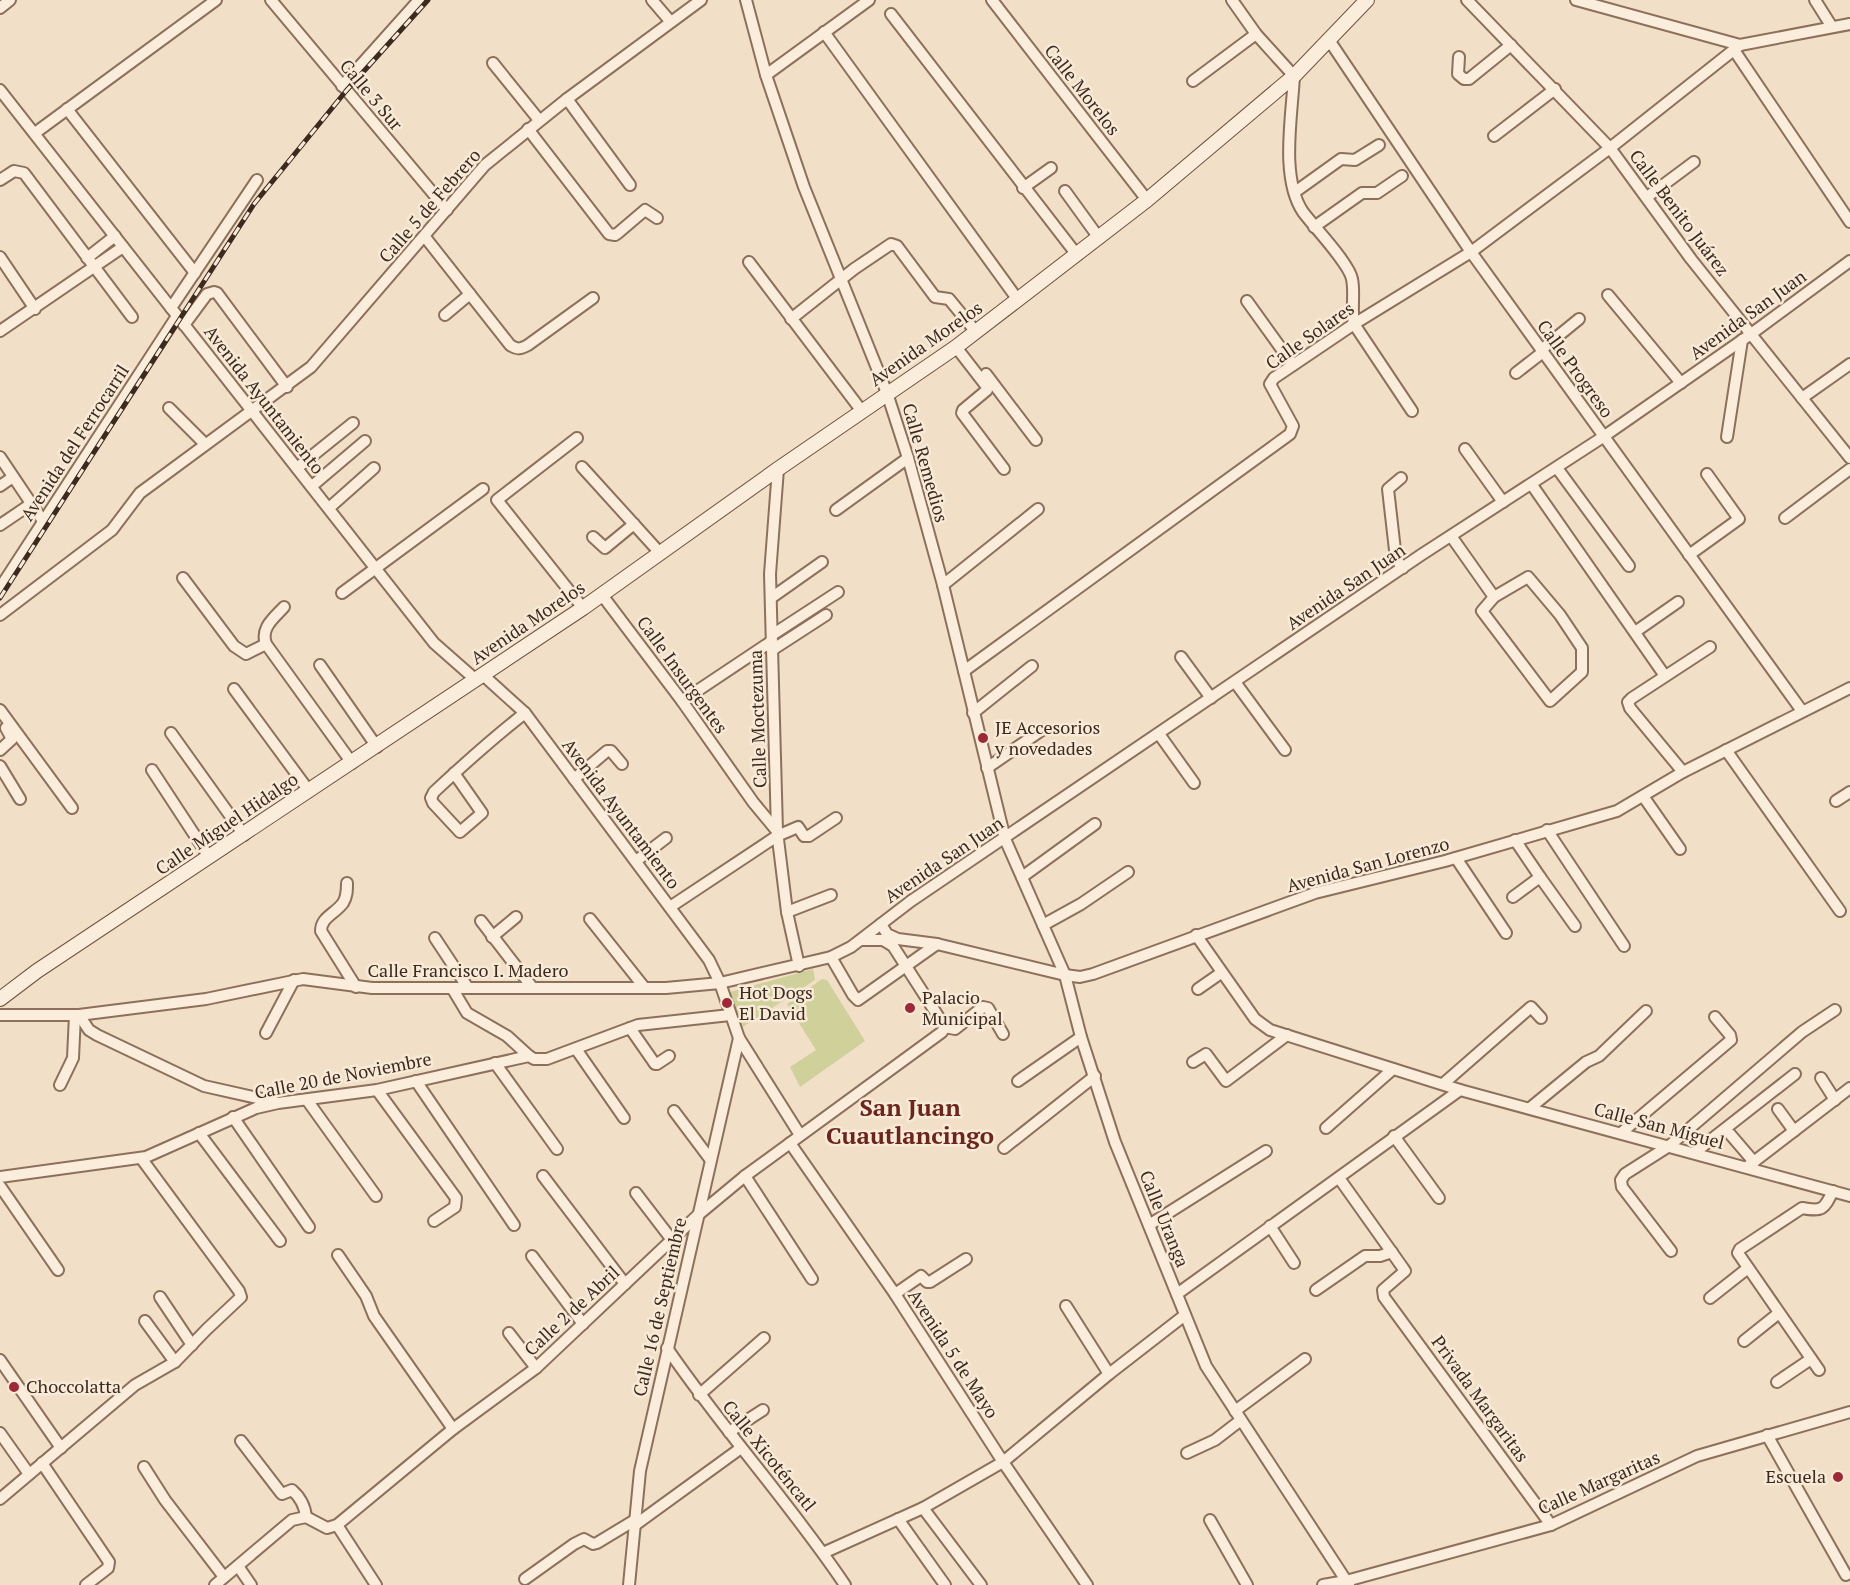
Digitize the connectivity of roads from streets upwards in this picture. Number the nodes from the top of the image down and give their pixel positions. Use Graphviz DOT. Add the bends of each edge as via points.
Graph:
graph roads {
  1 [pos="10,0"];
  2 [pos="216,0"];
  3 [pos="419,0"];
  4 [pos="652,0"];
  5 [pos="700,0"];
  6 [pos="746,0"];
  7 [pos="869,0"];
  8 [pos="992,0"];
  9 [pos="1232,0"];
  10 [pos="1367,0"];
  11 [pos="1467,0"];
  12 [pos="1576,0"];
  13 [pos="1815,0"];
  14 [pos="277,2"];
  15 [pos="1588,2"];
  16 [pos="0,8"];
  17 [pos="891,14"];
  18 [pos="670,21"];
  19 [pos="1850,24"];
  20 [pos="1832,27"];
  21 [pos="824,32"];
  22 [pos="1256,34"];
  23 [pos="1329,40"];
  24 [pos="1511,45"];
  25 [pos="1737,47"];
  26 [pos="1459,57"];
  27 [pos="493,63"];
  28 [pos="766,75"];
  29 [pos="1294,76"];
  30 [pos="1193,81"];
  31 [pos="342,86"];
  32 [pos="1555,89"];
  33 [pos="0,90"];
  34 [pos="567,99"];
  35 [pos="67,109"];
  36 [pos="539,120"];
  37 [pos="528,129"];
  38 [pos="34,133"];
  39 [pos="1494,136"];
  40 [pos="1379,145"];
  41 [pos="1610,148"];
  42 [pos="1694,162"];
  43 [pos="1051,168"];
  44 [pos="1402,177"];
  45 [pos="0,180"];
  46 [pos="257,180"];
  47 [pos="630,185"];
  48 [pos="1023,188"];
  49 [pos="1065,191"];
  50 [pos="1295,192"];
  51 [pos="1647,197"];
  52 [pos="1147,200"];
  53 [pos="447,210"];
  54 [pos="657,218"];
  55 [pos="1850,222"];
  56 [pos="1314,226"];
  57 [pos="115,236"];
  58 [pos="425,237"];
  59 [pos="1099,238"];
  60 [pos="123,247"];
  61 [pos="1471,252"];
  62 [pos="1077,255"];
  63 [pos="0,257"];
  64 [pos="87,258"];
  65 [pos="1850,261"];
  66 [pos="748,262"];
  67 [pos="94,267"];
  68 [pos="195,273"];
  69 [pos="841,281"];
  70 [pos="470,294"];
  71 [pos="1608,295"];
  72 [pos="593,298"];
  73 [pos="1018,300"];
  74 [pos="1247,302"];
  75 [pos="35,309"];
  76 [pos="174,312"];
  77 [pos="445,315"];
  78 [pos="132,318"];
  79 [pos="791,319"];
  80 [pos="1579,319"];
  81 [pos="1354,324"];
  82 [pos="184,325"];
  83 [pos="0,332"];
  84 [pos="976,332"];
  85 [pos="1746,337"];
  86 [pos="959,345"];
  87 [pos="1542,351"];
  88 [pos="1850,364"];
  89 [pos="1293,365"];
  90 [pos="1516,373"];
  91 [pos="1681,383"];
  92 [pos="287,387"];
  93 [pos="887,393"];
  94 [pos="1802,398"];
  95 [pos="169,408"];
  96 [pos="861,410"];
  97 [pos="252,411"];
  98 [pos="1412,411"];
  99 [pos="353,423"];
  100 [pos="1604,437"];
  101 [pos="1726,437"];
  102 [pos="577,438"];
  103 [pos="1036,440"];
  104 [pos="365,441"];
  105 [pos="205,444"];
  106 [pos="1465,449"];
  107 [pos="0,458"];
  108 [pos="908,458"];
  109 [pos="1850,459"];
  110 [pos="582,467"];
  111 [pos="297,468"];
  112 [pos="374,468"];
  113 [pos="1557,468"];
  114 [pos="778,469"];
  115 [pos="1004,469"];
  116 [pos="1850,469"];
  117 [pos="1707,474"];
  118 [pos="13,477"];
  119 [pos="1401,478"];
  120 [pos="1532,485"];
  121 [pos="0,486"];
  122 [pos="312,486"];
  123 [pos="483,489"];
  124 [pos="1503,502"];
  125 [pos="32,504"];
  126 [pos="329,508"];
  127 [pos="1038,509"];
  128 [pos="836,510"];
  129 [pos="1785,518"];
  130 [pos="43,521"];
  131 [pos="634,524"];
  132 [pos="0,525"];
  133 [pos="1451,536"];
  134 [pos="593,537"];
  135 [pos="660,553"];
  136 [pos="1689,555"];
  137 [pos="822,562"];
  138 [pos="1629,566"];
  139 [pos="376,568"];
  140 [pos="1403,568"];
  141 [pos="183,578"];
  142 [pos="942,585"];
  143 [pos="0,588"];
  144 [pos="838,592"];
  145 [pos="342,593"];
  146 [pos="602,595"];
  147 [pos="1494,597"];
  148 [pos="771,598"];
  149 [pos="1678,602"];
  150 [pos="284,607"];
  151 [pos="584,608"];
  152 [pos="0,615"];
  153 [pos="826,615"];
  154 [pos="1635,632"];
  155 [pos="772,642"];
  156 [pos="266,644"];
  157 [pos="1710,647"];
  158 [pos="1181,657"];
  159 [pos="320,665"];
  160 [pos="1032,666"];
  161 [pos="964,670"];
  162 [pos="1665,676"];
  163 [pos="479,678"];
  164 [pos="1235,682"];
  165 [pos="1850,688"];
  166 [pos="234,689"];
  167 [pos="1211,698"];
  168 [pos="682,701"];
  169 [pos="0,710"];
  170 [pos="1802,711"];
  171 [pos="525,713"];
  172 [pos="974,713"];
  173 [pos="0,720"];
  174 [pos="1042,730"];
  175 [pos="171,732"];
  176 [pos="1159,734"];
  177 [pos="377,747"];
  178 [pos="0,750"];
  179 [pos="1285,750"];
  180 [pos="1726,750"];
  181 [pos="352,763"];
  182 [pos="622,764"];
  183 [pos="0,766"];
  184 [pos="987,768"];
  185 [pos="152,770"];
  186 [pos="1683,772"];
  187 [pos="454,773"];
  188 [pos="574,779"];
  189 [pos="1194,783"];
  190 [pos="309,791"];
  191 [pos="1850,792"];
  192 [pos="1643,796"];
  193 [pos="20,799"];
  194 [pos="1836,801"];
  195 [pos="72,808"];
  196 [pos="836,818"];
  197 [pos="1095,824"];
  198 [pos="1547,830"];
  199 [pos="777,834"];
  200 [pos="244,835"];
  201 [pos="666,838"];
  202 [pos="1005,839"];
  203 [pos="1515,840"];
  204 [pos="1680,849"];
  205 [pos="209,857"];
  206 [pos="1456,858"];
  207 [pos="636,861"];
  208 [pos="1128,872"];
  209 [pos="1022,877"];
  210 [pos="1540,877"];
  211 [pos="347,883"];
  212 [pos="831,895"];
  213 [pos="1514,897"];
  214 [pos="670,907"];
  215 [pos="1840,911"];
  216 [pos="787,912"];
  217 [pos="516,917"];
  218 [pos="590,919"];
  219 [pos="481,921"];
  220 [pos="881,924"];
  221 [pos="1043,925"];
  222 [pos="1575,926"];
  223 [pos="1506,933"];
  224 [pos="1196,935"];
  225 [pos="492,937"];
  226 [pos="435,938"];
  227 [pos="861,940"];
  228 [pos="937,944"];
  229 [pos="1624,946"];
  230 [pos="831,957"];
  231 [pos="799,966"];
  232 [pos="907,966"];
  233 [pos="1221,973"];
  234 [pos="1065,975"];
  235 [pos="294,980"];
  236 [pos="720,983"];
  237 [pos="356,987"];
  238 [pos="532,987"];
  239 [pos="644,987"];
  240 [pos="452,988"];
  241 [pos="468,988"];
  242 [pos="1198,989"];
  243 [pos="0,999"];
  244 [pos="1835,1010"];
  245 [pos="1646,1011"];
  246 [pos="0,1015"];
  247 [pos="77,1015"];
  248 [pos="730,1015"];
  249 [pos="1715,1017"];
  250 [pos="1541,1018"];
  251 [pos="945,1027"];
  252 [pos="630,1028"];
  253 [pos="266,1033"];
  254 [pos="1003,1034"];
  255 [pos="1287,1035"];
  256 [pos="739,1038"];
  257 [pos="1081,1038"];
  258 [pos="576,1049"];
  259 [pos="529,1056"];
  260 [pos="669,1056"];
  261 [pos="1193,1062"];
  262 [pos="495,1063"];
  263 [pos="1393,1069"];
  264 [pos="1795,1074"];
  265 [pos="1095,1076"];
  266 [pos="1821,1078"];
  267 [pos="416,1081"];
  268 [pos="1018,1081"];
  269 [pos="1443,1084"];
  270 [pos="60,1085"];
  271 [pos="1850,1089"];
  272 [pos="377,1090"];
  273 [pos="1460,1090"];
  274 [pos="307,1100"];
  275 [pos="1835,1100"];
  276 [pos="278,1103"];
  277 [pos="1530,1108"];
  278 [pos="1778,1109"];
  279 [pos="674,1111"];
  280 [pos="233,1117"];
  281 [pos="624,1118"];
  282 [pos="1326,1128"];
  283 [pos="1794,1131"];
  284 [pos="199,1133"];
  285 [pos="1621,1133"];
  286 [pos="1730,1134"];
  287 [pos="800,1135"];
  288 [pos="1394,1136"];
  289 [pos="790,1143"];
  290 [pos="1669,1146"];
  291 [pos="1004,1148"];
  292 [pos="557,1149"];
  293 [pos="1266,1151"];
  294 [pos="1694,1153"];
  295 [pos="141,1158"];
  296 [pos="710,1159"];
  297 [pos="1750,1165"];
  298 [pos="543,1176"];
  299 [pos="745,1176"];
  300 [pos="0,1177"];
  301 [pos="1339,1178"];
  302 [pos="0,1186"];
  303 [pos="1844,1192"];
  304 [pos="636,1193"];
  305 [pos="376,1196"];
  306 [pos="1439,1198"];
  307 [pos="698,1215"];
  308 [pos="434,1221"];
  309 [pos="514,1225"];
  310 [pos="1149,1226"];
  311 [pos="1270,1226"];
  312 [pos="309,1227"];
  313 [pos="672,1240"];
  314 [pos="280,1241"];
  315 [pos="1671,1251"];
  316 [pos="1392,1252"];
  317 [pos="338,1255"];
  318 [pos="532,1256"];
  319 [pos="966,1259"];
  320 [pos="1294,1263"];
  321 [pos="1748,1268"];
  322 [pos="58,1270"];
  323 [pos="812,1279"];
  324 [pos="625,1284"];
  325 [pos="1316,1290"];
  326 [pos="895,1294"];
  327 [pos="1177,1294"];
  328 [pos="160,1298"];
  329 [pos="1710,1298"];
  330 [pos="1066,1306"];
  331 [pos="1779,1313"];
  332 [pos="1185,1315"];
  333 [pos="146,1321"];
  334 [pos="583,1324"];
  335 [pos="510,1333"];
  336 [pos="764,1338"];
  337 [pos="1743,1341"];
  338 [pos="192,1345"];
  339 [pos="667,1348"];
  340 [pos="1305,1359"];
  341 [pos="1811,1359"];
  342 [pos="0,1360"];
  343 [pos="176,1362"];
  344 [pos="536,1368"];
  345 [pos="1819,1370"];
  346 [pos="1109,1374"];
  347 [pos="1777,1382"];
  348 [pos="699,1395"];
  349 [pos="763,1410"];
  350 [pos="1850,1412"];
  351 [pos="1238,1415"];
  352 [pos="453,1428"];
  353 [pos="729,1432"];
  354 [pos="0,1433"];
  355 [pos="1767,1435"];
  356 [pos="241,1441"];
  357 [pos="61,1448"];
  358 [pos="741,1448"];
  359 [pos="1187,1453"];
  360 [pos="1003,1462"];
  361 [pos="42,1464"];
  362 [pos="144,1467"];
  363 [pos="29,1474"];
  364 [pos="0,1499"];
  365 [pos="923,1508"];
  366 [pos="306,1517"];
  367 [pos="898,1519"];
  368 [pos="1210,1520"];
  369 [pos="635,1523"];
  370 [pos="337,1525"];
  371 [pos="1551,1525"];
  372 [pos="824,1553"];
  373 [pos="238,1566"];
  374 [pos="1846,1575"];
  375 [pos="224,1577"];
  376 [pos="525,1579"];
  377 [pos="1347,1583"];
  378 [pos="86,1585"];
  379 [pos="215,1585"];
  380 [pos="251,1585"];
  381 [pos="376,1585"];
  382 [pos="629,1585"];
  383 [pos="845,1585"];
  384 [pos="945,1585"];
  385 [pos="981,1585"];
  386 [pos="1087,1585"];
  387 [pos="1247,1585"];
  388 [pos="1323,1585"];
  1 -- 16 [label="street"];
  2 -- 35 [label="street"];
  3 -- 31 [label="street"];
  4 -- 18 [label="street"];
  5 -- 18 [label="street, Calle 5 de Febrero"];
  6 -- 28 [label="street, Calle Remedios"];
  7 -- 21 [label="street"];
  8 -- 52 [label="street, Calle Morelos"];
  9 -- 22 [label="street"];
  10 -- 23 [label="street, Avenida Morelos"];
  11 -- 24 [label="street, Calle Benito Juárez"];
  12 -- 15 [label="street, Calle Solares"];
  13 -- 20 [label="street"];
  14 -- 31 [label="street, Calle 3 Sur"];
  15 -- 25 [label="street, Calle Solares"];
  17 -- 48 [label="street"];
  18 -- 34 [label="street, Calle 5 de Febrero"];
  19 -- 20 [label="street, Calle Solares"];
  20 -- 25 [label="street, Calle Solares"];
  21 -- 28 [label="street"];
  21 -- 73 [label="street"];
  22 -- 29 [label="street"];
  22 -- 30 [label="street"];
  23 -- 29 [label="street, Avenida Morelos"];
  23 -- 61 [label="street, Calle Progreso"];
  24 -- 26 [label="street" via="1469,79 1458,74"];
  24 -- 32 [label="street, Calle Benito Juárez"];
  25 -- 41 [label="street, Calle Solares"];
  25 -- 55 [label="street"];
  27 -- 36 [label="street"];
  28 -- 69 [label="street, Calle Remedios"];
  29 -- 50 [label="street" via="1290,174"];
  29 -- 52 [label="street, Avenida Morelos"];
  31 -- 53 [label="street, Calle 3 Sur"];
  32 -- 39 [label="street"];
  32 -- 41 [label="street, Calle Benito Juárez"];
  33 -- 38 [label="street, Avenida Ayuntamiento"];
  34 -- 36 [label="street, Calle 5 de Febrero"];
  34 -- 47 [label="street"];
  35 -- 38 [label="street"];
  35 -- 68 [label="street"];
  36 -- 37 [label="street, Calle 5 de Febrero"];
  37 -- 53 [label="street, Calle 5 de Febrero" via="486,165"];
  37 -- 54 [label="street" via="609,234 615,235 642,210"];
  38 -- 57 [label="street, Avenida Ayuntamiento"];
  40 -- 50 [label="street" via="1355,160 1341,159"];
  41 -- 51 [label="street, Calle Benito Juárez"];
  41 -- 61 [label="street, Calle Solares"];
  42 -- 51 [label="street"];
  43 -- 48 [label="street"];
  44 -- 56 [label="street" via="1377,193 1362,193"];
  45 -- 64 [label="street" via="11,172 24,173"];
  46 -- 68 [label="street, Avenida del Ferrocarril"];
  48 -- 62 [label="street"];
  49 -- 59 [label="street"];
  50 -- 56 [label="street" via="1301,209"];
  51 -- 85 [label="street, Calle Benito Juárez"];
  52 -- 59 [label="street, Avenida Morelos"];
  53 -- 58 [label="street, Calle 5 de Febrero"];
  56 -- 81 [label="street" via="1352,277"];
  57 -- 60 [label="street, Avenida Ayuntamiento"];
  57 -- 64 [label="street"];
  58 -- 70 [label="street"];
  58 -- 92 [label="street, Calle 5 de Febrero" via="312,367"];
  59 -- 62 [label="street, Avenida Morelos"];
  60 -- 67 [label="street"];
  60 -- 76 [label="street, Avenida Ayuntamiento"];
  61 -- 81 [label="street, Calle Solares"];
  61 -- 87 [label="street, Calle Progreso"];
  62 -- 73 [label="street, Avenida Morelos"];
  63 -- 75 [label="street"];
  64 -- 67 [label="street"];
  65 -- 85 [label="street, Avenida San Juan"];
  66 -- 79 [label="street"];
  67 -- 75 [label="street"];
  67 -- 78 [label="street"];
  68 -- 76 [label="street, Avenida del Ferrocarril"];
  69 -- 79 [label="street"];
  69 -- 84 [label="street" via="886,246 895,245 935,297 949,299"];
  69 -- 93 [label="street, Calle Remedios"];
  70 -- 72 [label="street" via="516,349 528,345"];
  70 -- 77 [label="street"];
  71 -- 91 [label="street"];
  73 -- 84 [label="street, Avenida Morelos"];
  74 -- 89 [label="street"];
  75 -- 83 [label="street"];
  76 -- 82 [label="street, Avenida Ayuntamiento"];
  76 -- 130 [label="street, Avenida del Ferrocarril"];
  79 -- 96 [label="street"];
  80 -- 87 [label="street"];
  81 -- 89 [label="street, Calle Solares"];
  81 -- 98 [label="street"];
  82 -- 92 [label="street" via="207,294 217,293"];
  82 -- 97 [label="street, Avenida Ayuntamiento"];
  84 -- 86 [label="street, Avenida Morelos"];
  85 -- 91 [label="street, Avenida San Juan"];
  85 -- 94 [label="street, Calle Benito Juárez"];
  85 -- 101 [label="street"];
  86 -- 93 [label="street, Avenida Morelos"];
  86 -- 103 [label="street"];
  86 -- 115 [label="street" via="987,387 962,413"];
  87 -- 90 [label="street"];
  87 -- 100 [label="street, Calle Progreso"];
  88 -- 94 [label="street"];
  89 -- 161 [label="street, Calle Solares" via="1270,384 1293,426 1290,434"];
  91 -- 100 [label="street, Avenida San Juan"];
  92 -- 97 [label="street, Calle 5 de Febrero"];
  93 -- 96 [label="street, Avenida Morelos"];
  93 -- 108 [label="street, Calle Remedios"];
  94 -- 109 [label="street, Calle Benito Juárez"];
  95 -- 105 [label="street"];
  96 -- 114 [label="street, Avenida Morelos"];
  97 -- 105 [label="street, Calle 5 de Febrero"];
  97 -- 111 [label="street, Avenida Ayuntamiento"];
  99 -- 111 [label="street"];
  100 -- 113 [label="street, Avenida San Juan"];
  100 -- 136 [label="street, Calle Progreso"];
  102 -- 151 [label="street" via="497,501"];
  104 -- 122 [label="street"];
  105 -- 152 [label="street, Calle 5 de Febrero" via="140,493 112,530"];
  106 -- 124 [label="street"];
  107 -- 118 [label="street"];
  108 -- 128 [label="street"];
  108 -- 142 [label="street, Calle Remedios"];
  110 -- 131 [label="street"];
  111 -- 122 [label="street, Avenida Ayuntamiento"];
  112 -- 126 [label="street"];
  113 -- 120 [label="street, Avenida San Juan"];
  113 -- 138 [label="street"];
  114 -- 135 [label="street, Avenida Morelos"];
  114 -- 148 [label="street, Calle Moctezuma"];
  116 -- 129 [label="street"];
  117 -- 136 [label="street" via="1739,519"];
  118 -- 121 [label="street"];
  118 -- 125 [label="street"];
  119 -- 140 [label="street" via="1388,489 1396,559"];
  120 -- 124 [label="street, Avenida San Juan"];
  120 -- 154 [label="street"];
  122 -- 126 [label="street, Avenida Ayuntamiento"];
  123 -- 139 [label="street"];
  124 -- 133 [label="street, Avenida San Juan"];
  125 -- 130 [label="street"];
  125 -- 132 [label="street"];
  126 -- 139 [label="street, Avenida Ayuntamiento"];
  127 -- 142 [label="street"];
  130 -- 143 [label="street, Avenida del Ferrocarril"];
  131 -- 134 [label="street" via="605,548"];
  131 -- 135 [label="street"];
  133 -- 140 [label="street, Avenida San Juan"];
  133 -- 147 [label="street"];
  135 -- 146 [label="street, Avenida Morelos"];
  136 -- 170 [label="street, Calle Progreso"];
  137 -- 148 [label="street"];
  139 -- 145 [label="street"];
  139 -- 163 [label="street, Avenida Ayuntamiento" via="434,643"];
  140 -- 164 [label="street, Avenida San Juan"];
  141 -- 156 [label="street" via="234,646 246,654"];
  142 -- 161 [label="street, Calle Remedios"];
  144 -- 155 [label="street"];
  146 -- 151 [label="street, Avenida Morelos"];
  146 -- 168 [label="street, Calle Insurgentes"];
  147 -- 147 [label="street" via="1483,614 1550,701 1582,672 1582,648 1528,577"];
  148 -- 155 [label="street, Calle Moctezuma"];
  149 -- 154 [label="street"];
  150 -- 156 [label="street" via="266,627"];
  151 -- 163 [label="street, Avenida Morelos"];
  153 -- 155 [label="street"];
  154 -- 162 [label="street"];
  155 -- 168 [label="street"];
  155 -- 199 [label="street, Calle Moctezuma"];
  156 -- 181 [label="street"];
  157 -- 162 [label="street"];
  158 -- 167 [label="street"];
  159 -- 177 [label="street"];
  160 -- 172 [label="street"];
  161 -- 172 [label="street, Calle Remedios"];
  162 -- 186 [label="street" via="1628,702"];
  163 -- 171 [label="street, Avenida Ayuntamiento"];
  163 -- 177 [label="street, Calle Miguel Hidalgo"];
  164 -- 167 [label="street, Avenida San Juan"];
  164 -- 179 [label="street"];
  165 -- 170 [label="street, Avenida San Lorenzo"];
  166 -- 190 [label="street"];
  167 -- 176 [label="street, Avenida San Juan"];
  168 -- 199 [label="street, Calle Insurgentes"];
  169 -- 195 [label="street"];
  170 -- 180 [label="street, Avenida San Lorenzo"];
  171 -- 187 [label="street"];
  171 -- 188 [label="street, Avenida Ayuntamiento"];
  172 -- 184 [label="street, Calle Remedios"];
  173 -- 178 [label="street" via="12,738"];
  174 -- 184 [label="street"];
  175 -- 200 [label="street"];
  176 -- 189 [label="street"];
  176 -- 202 [label="street, Avenida San Juan"];
  177 -- 181 [label="street, Calle Miguel Hidalgo"];
  180 -- 186 [label="street, Avenida San Lorenzo"];
  180 -- 215 [label="street"];
  181 -- 190 [label="street, Calle Miguel Hidalgo"];
  182 -- 188 [label="street" via="607,751"];
  183 -- 193 [label="street"];
  184 -- 202 [label="street, Calle Remedios"];
  185 -- 205 [label="street"];
  186 -- 192 [label="street, Avenida San Lorenzo"];
  187 -- 187 [label="street" via="432,798 460,832 482,813"];
  188 -- 207 [label="street, Avenida Ayuntamiento"];
  190 -- 200 [label="street, Calle Miguel Hidalgo"];
  191 -- 194 [label="street"];
  192 -- 198 [label="street, Avenida San Lorenzo" via="1617,811"];
  192 -- 204 [label="street"];
  196 -- 199 [label="street" via="809,836 804,836 798,827"];
  197 -- 209 [label="street"];
  198 -- 203 [label="street, Avenida San Lorenzo"];
  198 -- 229 [label="street"];
  199 -- 214 [label="street"];
  199 -- 216 [label="street, Calle Moctezuma"];
  200 -- 205 [label="street, Calle Miguel Hidalgo"];
  201 -- 207 [label="street"];
  202 -- 209 [label="street, Calle Uranga"];
  202 -- 220 [label="street, Avenida San Juan"];
  203 -- 206 [label="street, Avenida San Lorenzo"];
  203 -- 210 [label="street"];
  205 -- 243 [label="street, Calle Miguel Hidalgo"];
  206 -- 223 [label="street"];
  206 -- 224 [label="street, Avenida San Lorenzo" via="1315,894"];
  207 -- 214 [label="street, Avenida Ayuntamiento"];
  208 -- 221 [label="street"];
  209 -- 221 [label="street, Calle Uranga"];
  210 -- 213 [label="street"];
  210 -- 222 [label="street"];
  211 -- 237 [label="street" via="344,901 324,920 321,931"];
  212 -- 216 [label="street"];
  214 -- 236 [label="street, Avenida Ayuntamiento" via="709,960"];
  216 -- 231 [label="street, Calle Moctezuma"];
  217 -- 225 [label="street"];
  218 -- 239 [label="street"];
  219 -- 225 [label="street"];
  220 -- 227 [label="street, Avenida San Juan"];
  220 -- 228 [label="street, Avenida San Lorenzo" via="891,937"];
  221 -- 234 [label="street, Calle Uranga"];
  224 -- 233 [label="street, Calle San Miguel"];
  224 -- 234 [label="street, Avenida San Lorenzo" via="1093,974"];
  225 -- 238 [label="street"];
  226 -- 241 [label="street"];
  227 -- 230 [label="street, Calle Francisco I. Madero"];
  227 -- 232 [label="street" via="883,940 893,946"];
  228 -- 232 [label="street"];
  228 -- 234 [label="street, Avenida San Lorenzo"];
  230 -- 231 [label="street, Calle Francisco I. Madero"];
  230 -- 232 [label="street" via="858,1000"];
  231 -- 236 [label="street, Calle Francisco I. Madero"];
  232 -- 251 [label="street"];
  233 -- 242 [label="street"];
  233 -- 255 [label="street, Calle San Miguel" via="1255,1018 1270,1030"];
  234 -- 257 [label="street, Calle Uranga"];
  235 -- 237 [label="street, Calle Francisco I. Madero" via="316,979"];
  235 -- 247 [label="street, Calle Francisco I. Madero" via="206,999"];
  235 -- 253 [label="street"];
  236 -- 239 [label="street, Calle Francisco I. Madero"];
  236 -- 248 [label="street, Avenida Ayuntamiento"];
  237 -- 240 [label="street, Calle Francisco I. Madero"];
  238 -- 239 [label="street, Calle Francisco I. Madero"];
  238 -- 241 [label="street, Calle Francisco I. Madero"];
  240 -- 241 [label="street, Calle Francisco I. Madero"];
  240 -- 259 [label="street" via="466,1013 507,1036"];
  244 -- 290 [label="street" via="1802,1032"];
  245 -- 277 [label="street" via="1599,1056 1586,1062"];
  246 -- 247 [label="street, Calle Francisco I. Madero"];
  247 -- 270 [label="street" via="73,1058"];
  247 -- 276 [label="street" via="97,1035 195,1082"];
  248 -- 252 [label="street, Calle 20 de Noviembre"];
  248 -- 256 [label="street, Avenida Ayuntamiento"];
  249 -- 285 [label="street" via="1731,1040"];
  250 -- 269 [label="street" via="1531,1006"];
  251 -- 254 [label="street, Calle 2 de Abril" via="955,1029 983,1007 988,1008"];
  251 -- 287 [label="street, Calle 2 de Abril"];
  252 -- 258 [label="street, Calle 20 de Noviembre"];
  252 -- 260 [label="street" via="655,1064"];
  255 -- 261 [label="street" via="1226,1081 1206,1054"];
  255 -- 263 [label="street, Calle San Miguel"];
  256 -- 287 [label="street, Avenida Ayuntamiento"];
  256 -- 296 [label="street, Calle 16 de Septiembre"];
  257 -- 265 [label="street, Calle Uranga"];
  257 -- 268 [label="street"];
  258 -- 259 [label="street, Calle 20 de Noviembre" via="547,1059"];
  258 -- 281 [label="street"];
  259 -- 262 [label="street, Calle 20 de Noviembre"];
  262 -- 267 [label="street, Calle 20 de Noviembre"];
  262 -- 292 [label="street"];
  263 -- 269 [label="street, Calle San Miguel"];
  263 -- 282 [label="street"];
  264 -- 294 [label="street"];
  265 -- 291 [label="street"];
  265 -- 310 [label="street, Calle Uranga" via="1115,1142"];
  266 -- 275 [label="street"];
  267 -- 272 [label="street, Calle 20 de Noviembre"];
  267 -- 309 [label="street"];
  269 -- 273 [label="street, Calle San Miguel"];
  271 -- 275 [label="street"];
  272 -- 274 [label="street, Calle 20 de Noviembre"];
  272 -- 308 [label="street" via="456,1198 455,1207"];
  273 -- 277 [label="street, Calle San Miguel"];
  273 -- 288 [label="street"];
  274 -- 276 [label="street, Calle 20 de Noviembre"];
  274 -- 305 [label="street"];
  275 -- 283 [label="street"];
  276 -- 280 [label="street, Calle 20 de Noviembre"];
  277 -- 285 [label="street, Calle San Miguel"];
  278 -- 283 [label="street"];
  279 -- 296 [label="street"];
  280 -- 284 [label="street, Calle 20 de Noviembre"];
  280 -- 312 [label="street"];
  283 -- 297 [label="street"];
  284 -- 295 [label="street, Calle 20 de Noviembre"];
  284 -- 314 [label="street"];
  285 -- 290 [label="street, Calle San Miguel"];
  286 -- 297 [label="street"];
  287 -- 289 [label="street, Calle 2 de Abril"];
  288 -- 301 [label="street"];
  288 -- 306 [label="street"];
  289 -- 299 [label="street, Calle 2 de Abril"];
  289 -- 326 [label="street, Avenida 5 de Mayo"];
  290 -- 294 [label="street, Calle San Miguel"];
  290 -- 315 [label="street" via="1621,1180"];
  293 -- 310 [label="street"];
  294 -- 297 [label="street, Calle San Miguel"];
  295 -- 300 [label="street, Calle 20 de Noviembre"];
  295 -- 338 [label="street" via="241,1298"];
  296 -- 307 [label="street, Calle 16 de Septiembre"];
  297 -- 303 [label="street, Calle San Miguel"];
  298 -- 324 [label="street"];
  299 -- 307 [label="street, Calle 2 de Abril"];
  299 -- 323 [label="street"];
  301 -- 311 [label="street"];
  301 -- 316 [label="street"];
  302 -- 322 [label="street"];
  303 -- 321 [label="street" via="1817,1211 1802,1208 1740,1250 1739,1256"];
  304 -- 313 [label="street"];
  307 -- 313 [label="street, Calle 2 de Abril"];
  307 -- 339 [label="street, Calle 16 de Septiembre"];
  310 -- 327 [label="street, Calle Uranga"];
  311 -- 320 [label="street"];
  311 -- 327 [label="street"];
  313 -- 324 [label="street, Calle 2 de Abril"];
  316 -- 325 [label="street" via="1365,1256"];
  316 -- 371 [label="street, Privada Margaritas" via="1405,1271 1382,1293"];
  317 -- 352 [label="street" via="366,1296 374,1316"];
  318 -- 334 [label="street"];
  319 -- 326 [label="street" via="930,1282 921,1276"];
  321 -- 329 [label="street"];
  321 -- 331 [label="street"];
  324 -- 334 [label="street, Calle 2 de Abril"];
  326 -- 360 [label="street, Avenida 5 de Mayo"];
  327 -- 332 [label="street, Calle Uranga"];
  328 -- 338 [label="street"];
  330 -- 346 [label="street"];
  331 -- 337 [label="street"];
  331 -- 341 [label="street"];
  332 -- 346 [label="street"];
  332 -- 351 [label="street, Calle Uranga" via="1206,1366"];
  333 -- 343 [label="street"];
  334 -- 344 [label="street, Calle 2 de Abril"];
  335 -- 344 [label="street"];
  336 -- 348 [label="street"];
  338 -- 343 [label="street"];
  339 -- 348 [label="street, Calle Xicoténcatl"];
  339 -- 369 [label="street, Calle 16 de Septiembre" via="640,1471"];
  340 -- 351 [label="street"];
  341 -- 345 [label="street"];
  341 -- 347 [label="street"];
  342 -- 357 [label="street"];
  343 -- 357 [label="street" via="135,1385"];
  344 -- 352 [label="street, Calle 2 de Abril"];
  346 -- 360 [label="street"];
  348 -- 353 [label="street, Calle Xicoténcatl"];
  349 -- 353 [label="street"];
  350 -- 355 [label="street, Calle Margaritas"];
  351 -- 359 [label="street" via="1215,1440"];
  351 -- 377 [label="street, Calle Uranga"];
  352 -- 370 [label="street, Calle 2 de Abril"];
  353 -- 358 [label="street, Calle Xicoténcatl"];
  354 -- 363 [label="street"];
  355 -- 371 [label="street, Calle Margaritas" via="1697,1456"];
  355 -- 374 [label="street"];
  356 -- 366 [label="street" via="282,1494 295,1492"];
  357 -- 361 [label="street"];
  358 -- 369 [label="street"];
  358 -- 372 [label="street, Calle Xicoténcatl"];
  360 -- 365 [label="street"];
  360 -- 386 [label="street, Avenida 5 de Mayo"];
  361 -- 363 [label="street"];
  361 -- 378 [label="street" via="109,1562 108,1568"];
  362 -- 375 [label="street"];
  363 -- 364 [label="street"];
  365 -- 367 [label="street"];
  365 -- 385 [label="street"];
  366 -- 370 [label="street" via="327,1528"];
  366 -- 373 [label="street" via="292,1520"];
  367 -- 372 [label="street"];
  367 -- 384 [label="street"];
  368 -- 387 [label="street"];
  369 -- 376 [label="street" via="597,1543 584,1539 574,1544"];
  369 -- 382 [label="street, Calle 16 de Septiembre"];
  370 -- 381 [label="street"];
  371 -- 377 [label="street, Calle Margaritas"];
  372 -- 383 [label="street, Calle Xicoténcatl"];
  373 -- 375 [label="street"];
  373 -- 380 [label="street"];
  375 -- 379 [label="street"];
  377 -- 388 [label="street, Calle Margaritas"];
}
